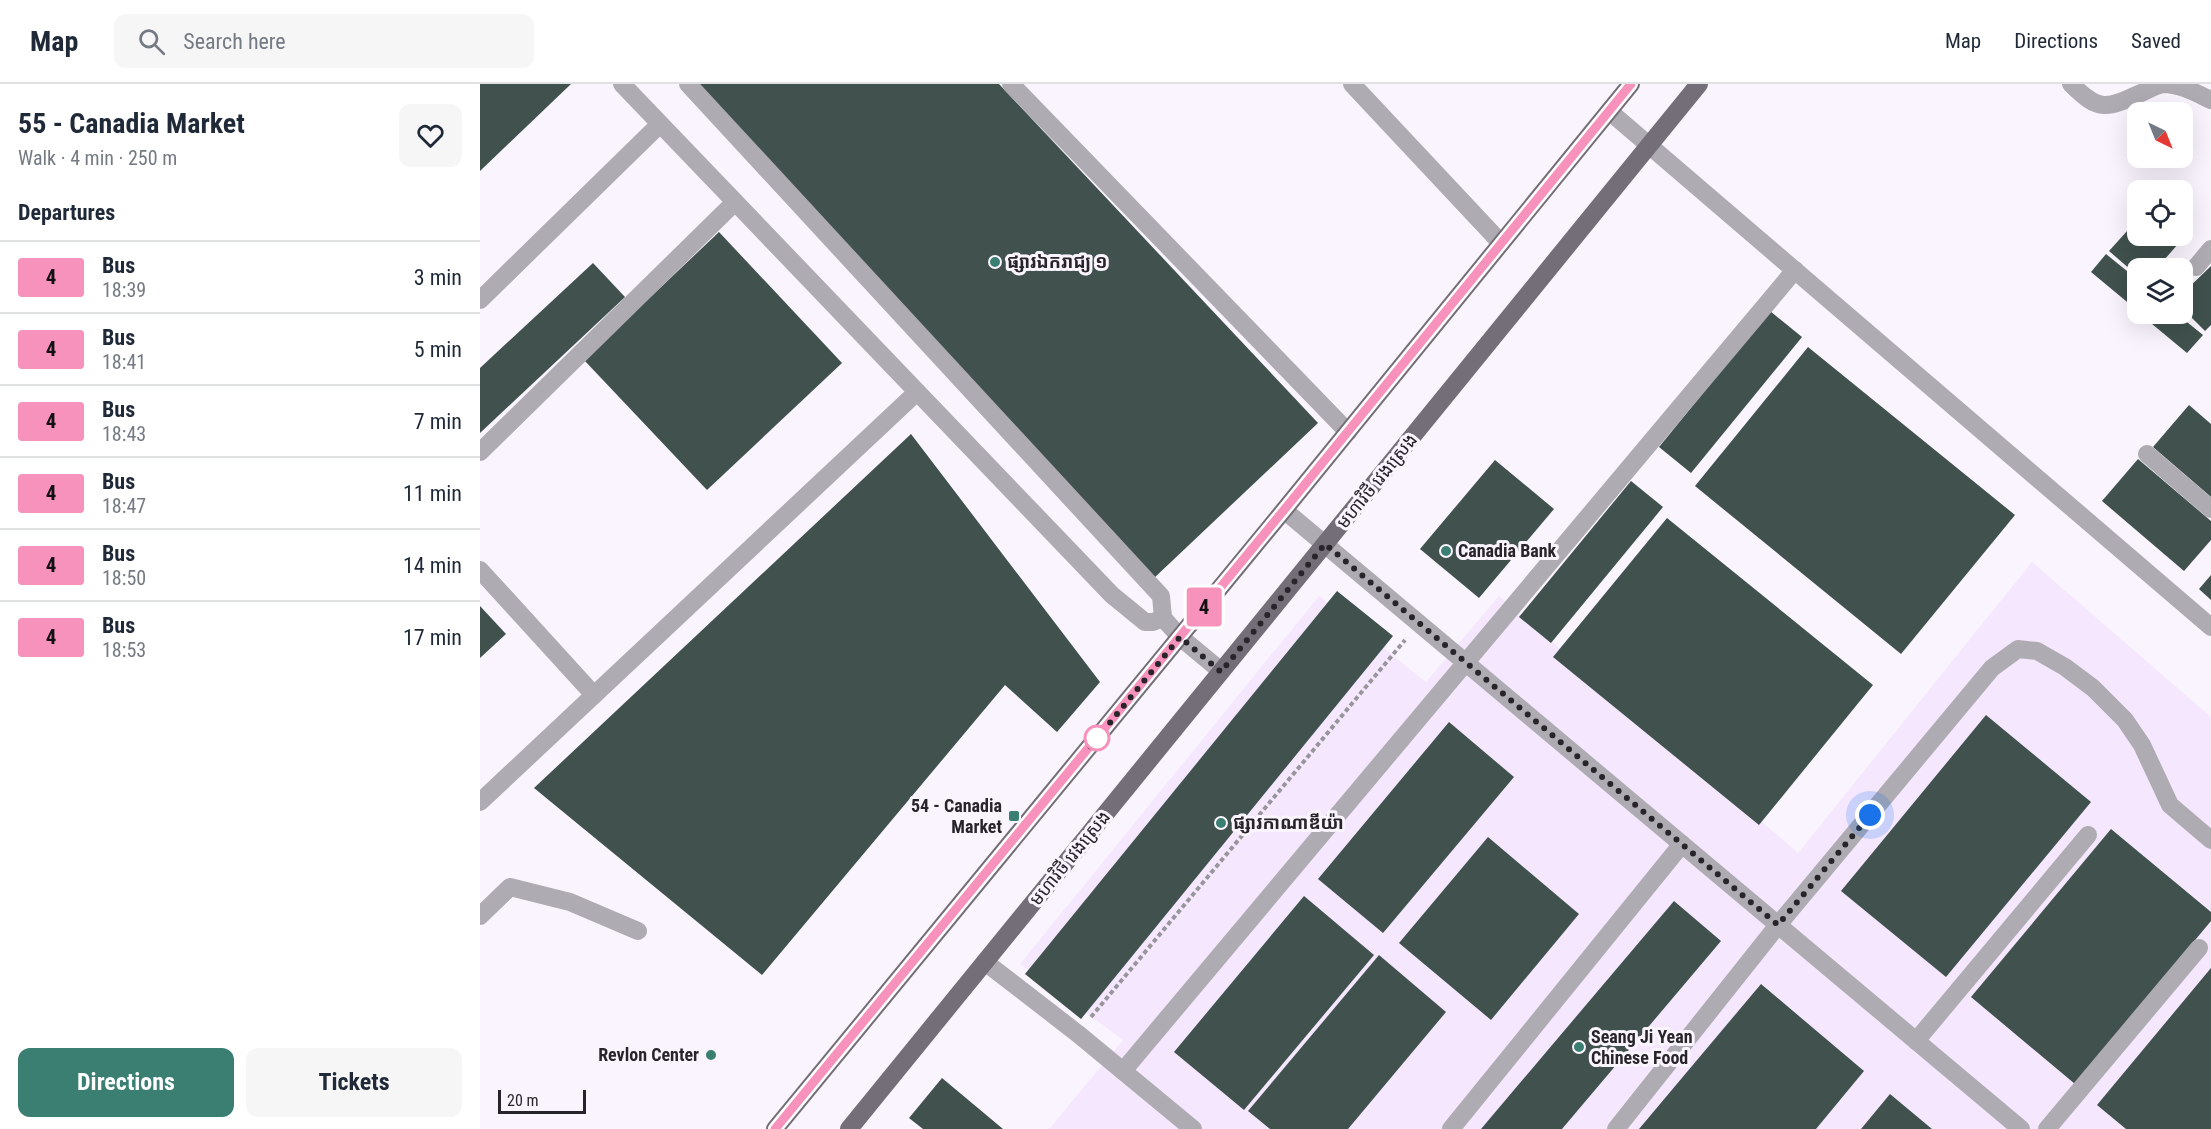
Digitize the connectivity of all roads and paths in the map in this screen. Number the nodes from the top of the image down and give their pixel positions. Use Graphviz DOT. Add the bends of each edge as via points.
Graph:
graph roads {
  1 [pos="622,84"];
  2 [pos="688,84"];
  3 [pos="1011,84"];
  4 [pos="1352,84"];
  5 [pos="1631,84"];
  6 [pos="1699,84"];
  7 [pos="2071,84"];
  8 [pos="2211,100"];
  9 [pos="1609,111"];
  10 [pos="660,124"];
  11 [pos="1649,146"];
  12 [pos="735,201"];
  13 [pos="1501,243"];
  14 [pos="2211,249"];
  15 [pos="2196,267"];
  16 [pos="1795,270"];
  17 [pos="480,300"];
  18 [pos="916,392"];
  19 [pos="1348,432"];
  20 [pos="480,452"];
  21 [pos="2147,454"];
  22 [pos="2211,509"];
  23 [pos="1284,510"];
  24 [pos="1325,544"];
  25 [pos="480,570"];
  26 [pos="1163,618"];
  27 [pos="1419,623"];
  28 [pos="2211,627"];
  29 [pos="1180,637"];
  30 [pos="1466,663"];
  31 [pos="1221,672"];
  32 [pos="594,695"];
  33 [pos="480,802"];
  34 [pos="2088,834"];
  35 [pos="2211,840"];
  36 [pos="1682,844"];
  37 [pos="480,916"];
  38 [pos="1778,925"];
  39 [pos="638,931"];
  40 [pos="2199,948"];
  41 [pos="986,962"];
  42 [pos="1077,1033"];
  43 [pos="1916,1041"];
  44 [pos="1124,1071"];
  45 [pos="775,1129"];
  46 [pos="849,1129"];
  47 [pos="1193,1129"];
  48 [pos="1451,1129"];
  49 [pos="1616,1129"];
  50 [pos="2021,1129"];
  51 [pos="2048,1129"];
  1 -- 10 [label="street"];
  2 -- 26 [label="street" via="1161,596"];
  3 -- 19 [label="street"];
  4 -- 13 [label="street"];
  5 -- 9 [label="main road"];
  6 -- 11 [label="main road, មហាវិថី វេងស្រេង"];
  7 -- 8 [label="street" via="2098,105 2117,104 2161,84 2176,84"];
  9 -- 11 [label="street"];
  9 -- 13 [label="main road"];
  10 -- 12 [label="street"];
  10 -- 17 [label="street"];
  11 -- 16 [label="street"];
  11 -- 24 [label="main road, មហាវិថី វេងស្រេង"];
  12 -- 18 [label="street"];
  12 -- 20 [label="street"];
  13 -- 19 [label="main road"];
  14 -- 15 [label="street"];
  16 -- 28 [label="street"];
  16 -- 30 [label="street"];
  18 -- 26 [label="street" via="1112,595 1145,622"];
  18 -- 32 [label="street"];
  19 -- 23 [label="main road"];
  21 -- 22 [label="street"];
  23 -- 24 [label="street"];
  23 -- 29 [label="main road"];
  24 -- 27 [label="street"];
  24 -- 31 [label="main road, មហាវិថី វេងស្រេង"];
  25 -- 32 [label="street"];
  26 -- 29 [label="street"];
  27 -- 30 [label="street"];
  27 -- 42 [label="path"];
  29 -- 31 [label="street"];
  29 -- 45 [label="main road"];
  30 -- 36 [label="street"];
  30 -- 44 [label="street"];
  31 -- 41 [label="main road, មហាវិថី វេងស្រេង"];
  32 -- 33 [label="street"];
  34 -- 43 [label="street"];
  35 -- 38 [label="street" via="2170,805 2125,720 2093,688 2037,651 2018,649 1992,668"];
  36 -- 38 [label="street"];
  36 -- 48 [label="street"];
  37 -- 39 [label="street" via="510,887 570,902"];
  38 -- 43 [label="street"];
  38 -- 49 [label="street"];
  40 -- 51 [label="street"];
  41 -- 42 [label="street"];
  41 -- 46 [label="main road, មហាវិថី វេងស្រេង"];
  42 -- 44 [label="street"];
  43 -- 50 [label="street"];
  44 -- 47 [label="street"];
}
